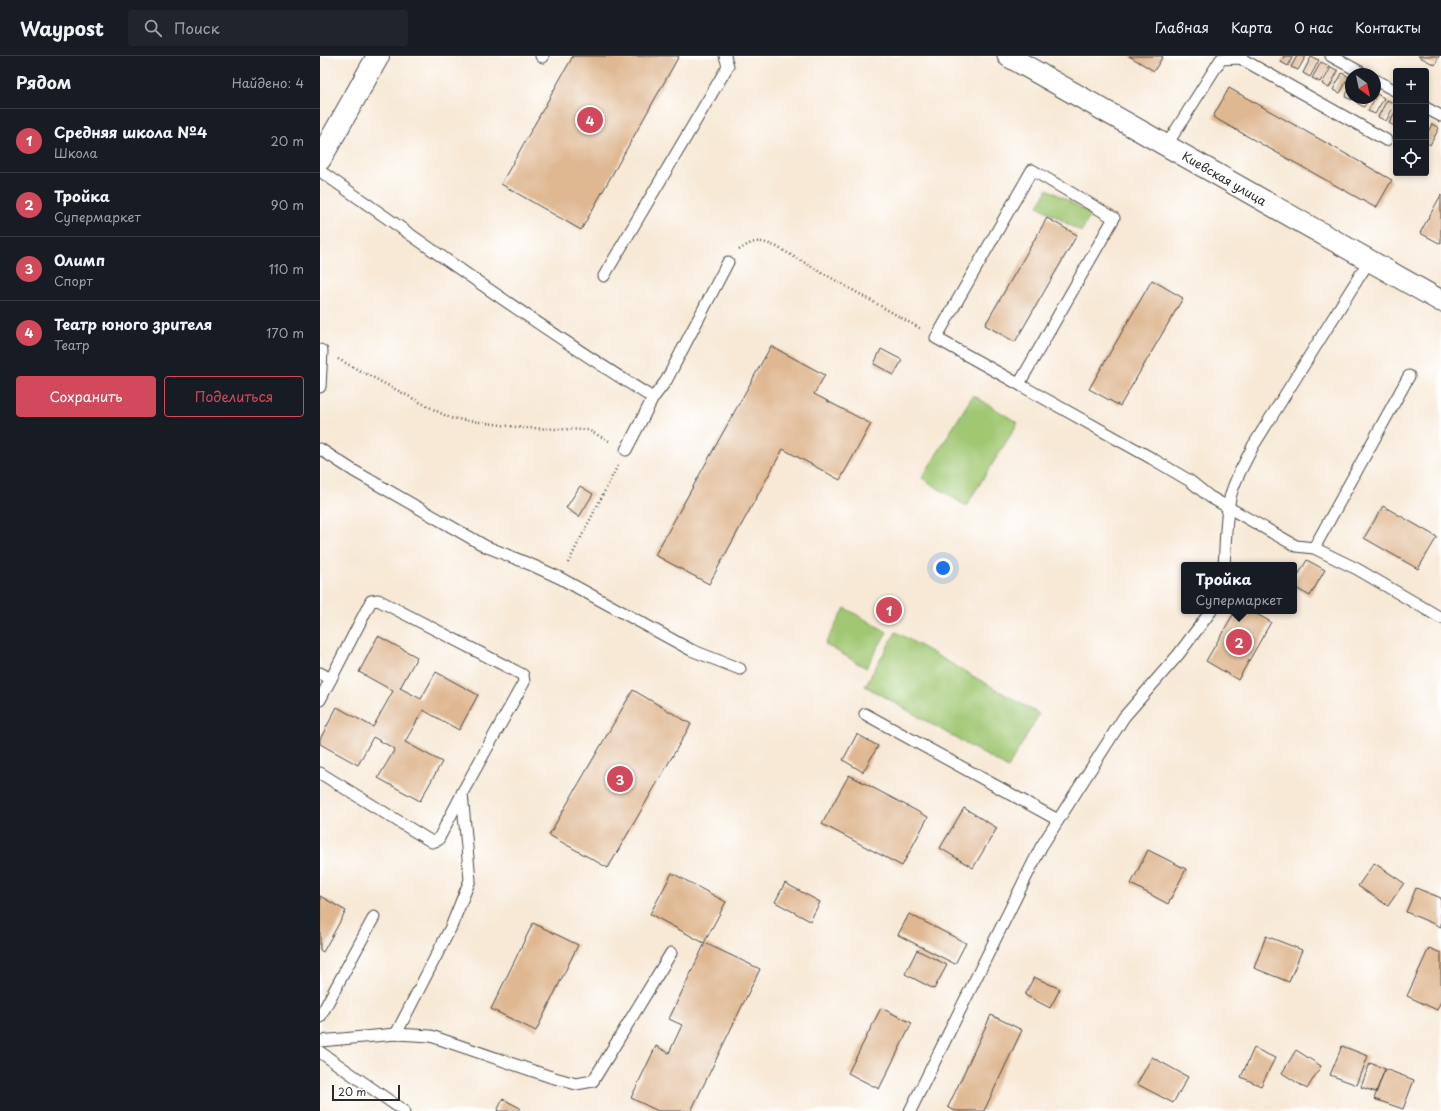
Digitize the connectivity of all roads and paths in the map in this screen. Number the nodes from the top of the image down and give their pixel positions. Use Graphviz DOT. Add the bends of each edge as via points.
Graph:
graph roads {
  1 [pos="378,56"];
  2 [pos="725,56"];
  3 [pos="1008,56"];
  4 [pos="1331,56"];
  5 [pos="1353,68"];
  6 [pos="1381,83"];
  7 [pos="1393,89"];
  8 [pos="1429,110"];
  9 [pos="1441,116"];
  10 [pos="1386,140"];
  11 [pos="1166,146"];
  12 [pos="320,159"];
  13 [pos="320,171"];
  14 [pos="1369,261"];
  15 [pos="728,262"];
  16 [pos="604,276"];
  17 [pos="1441,301"];
  18 [pos="936,338"];
  19 [pos="321,350"];
  20 [pos="1409,376"];
  21 [pos="1019,384"];
  22 [pos="320,387"];
  23 [pos="653,398"];
  24 [pos="320,449"];
  25 [pos="626,450"];
  26 [pos="1229,508"];
  27 [pos="1314,548"];
  28 [pos="1224,562"];
  29 [pos="560,578"];
  30 [pos="1209,614"];
  31 [pos="1441,618"];
  32 [pos="740,669"];
  33 [pos="320,673"];
  34 [pos="331,679"];
  35 [pos="320,700"];
  36 [pos="865,714"];
  37 [pos="320,773"];
  38 [pos="462,793"];
  39 [pos="1058,820"];
  40 [pos="374,917"];
  41 [pos="671,953"];
  42 [pos="320,1017"];
  43 [pos="396,1034"];
  44 [pos="320,1041"];
  45 [pos="320,1052"];
  46 [pos="404,1111"];
  47 [pos="910,1111"];
  1 -- 12 [label="street"];
  2 -- 16 [label="lane" via="728,66"];
  3 -- 11 [label="street, Киевская улица"];
  4 -- 5 [label="lane"];
  6 -- 7 [label="lane"];
  8 -- 9 [label="lane"];
  10 -- 11 [label="lane" via="1240,58 1221,59"];
  11 -- 14 [label="street, Киевская улица"];
  13 -- 23 [label="lane" via="490,291 599,365"];
  14 -- 17 [label="street, Киевская улица"];
  14 -- 26 [label="lane" via="1253,446 1234,486"];
  15 -- 18 [label="path" via="751,242 764,242"];
  15 -- 23 [label="lane" via="666,381"];
  18 -- 21 [label="lane"];
  18 -- 21 [label="lane" via="1032,170 1114,218"];
  19 -- 22 [label="lane"];
  19 -- 25 [label="path" via="450,418 524,428 588,430"];
  20 -- 27 [label="lane"];
  21 -- 26 [label="lane" via="1190,481"];
  23 -- 25 [label="lane"];
  24 -- 29 [label="lane" via="485,546"];
  25 -- 29 [label="path"];
  26 -- 27 [label="lane" via="1296,546"];
  26 -- 28 [label="lane"];
  27 -- 31 [label="lane" via="1357,569"];
  29 -- 32 [label="lane" via="691,650"];
  30 -- 39 [label="lane" via="1178,655 1124,717"];
  33 -- 34 [label="lane"];
  34 -- 35 [label="lane"];
  34 -- 38 [label="lane" via="371,601 378,600 523,675 524,682"];
  36 -- 39 [label="lane"];
  37 -- 38 [label="lane" via="432,842 438,840"];
  38 -- 43 [label="lane" via="470,880 451,927"];
  39 -- 47 [label="lane" via="1041,847"];
  40 -- 42 [label="lane"];
  41 -- 43 [label="lane" via="593,1081 576,1084 431,1036"];
  43 -- 44 [label="lane"];
  45 -- 46 [label="lane"];
}
